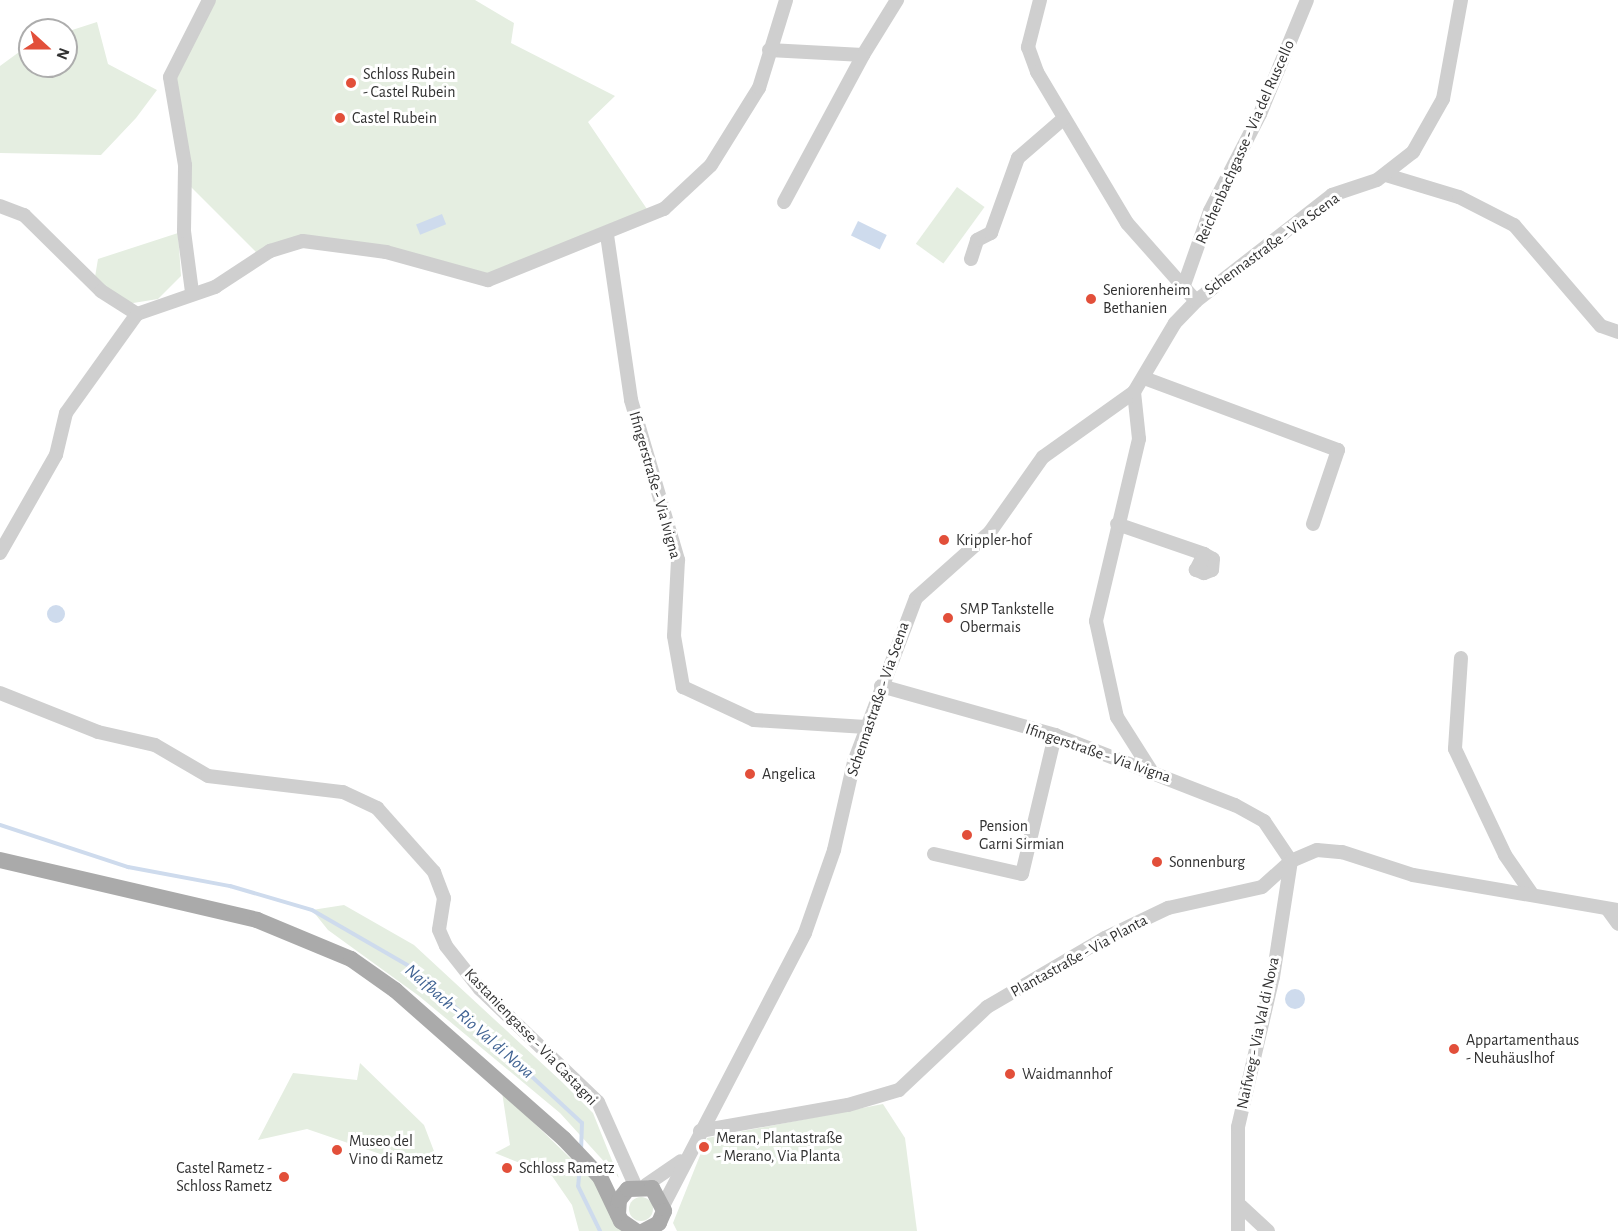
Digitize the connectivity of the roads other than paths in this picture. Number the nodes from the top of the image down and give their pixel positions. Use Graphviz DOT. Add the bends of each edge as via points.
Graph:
graph roads {
  1 [pos="209,0"];
  2 [pos="786,0"];
  3 [pos="897,0"];
  4 [pos="1040,0"];
  5 [pos="1307,0"];
  6 [pos="1461,0"];
  7 [pos="769,50"];
  8 [pos="863,55"];
  9 [pos="1063,119"];
  10 [pos="1386,175"];
  11 [pos="784,202"];
  12 [pos="0,206"];
  13 [pos="607,235"];
  14 [pos="971,259"];
  15 [pos="1184,285"];
  16 [pos="192,292"];
  17 [pos="1196,301"];
  18 [pos="137,314"];
  19 [pos="1618,332"];
  20 [pos="1144,378"];
  21 [pos="1134,392"];
  22 [pos="1117,524"];
  23 [pos="1313,524"];
  24 [pos="0,553"];
  25 [pos="1204,554"];
  26 [pos="1461,658"];
  27 [pos="881,686"];
  28 [pos="0,693"];
  29 [pos="866,727"];
  30 [pos="1055,735"];
  31 [pos="1152,770"];
  32 [pos="934,854"];
  33 [pos="0,860"];
  34 [pos="1291,861"];
  35 [pos="1532,894"];
  36 [pos="1613,910"];
  37 [pos="1618,924"];
  38 [pos="700,1131"];
  39 [pos="685,1157"];
  40 [pos="598,1174"];
  41 [pos="637,1186"];
  42 [pos="1241,1206"];
  43 [pos="645,1225"];
  44 [pos="1238,1231"];
  45 [pos="1268,1231"];
  1 -- 16 [label="street" via="170,77 185,165 184,231"];
  2 -- 7 [label="street"];
  3 -- 8 [label="street"];
  4 -- 9 [label="street" via="1028,47"];
  5 -- 15 [label="street, Reichenbachgasse - Via del Ruscello" via="1260,114 1210,212"];
  6 -- 10 [label="street, Schennastraße - Via Scena" via="1443,99 1428,132"];
  7 -- 8 [label="street"];
  7 -- 13 [label="street" via="759,88 711,165 664,208"];
  8 -- 11 [label="street"];
  9 -- 14 [label="street" via="1018,158 991,233 977,240"];
  9 -- 15 [label="street" via="1128,223"];
  10 -- 17 [label="street, Schennastraße - Via Scena" via="1332,195"];
  10 -- 19 [label="street" via="1459,197 1514,225 1601,326"];
  12 -- 18 [label="street" via="24,215 101,291"];
  13 -- 16 [label="street" via="488,280 386,252 303,241 270,251 215,287"];
  13 -- 29 [label="street, Ifingerstraße - Via Ivigna" via="631,400 678,560 674,636 680,681 694,696 754,720"];
  15 -- 17 [label="street"];
  16 -- 18 [label="street"];
  17 -- 20 [label="street, Schennastraße - Via Scena" via="1175,323"];
  18 -- 24 [label="street" via="66,413 56,455"];
  20 -- 21 [label="street, Schennastraße - Via Scena"];
  20 -- 23 [label="street" via="1338,450"];
  21 -- 22 [label="street" via="1139,439"];
  21 -- 27 [label="street, Schennastraße - Via Scena" via="1043,457 990,532 916,598"];
  22 -- 25 [label="street"];
  22 -- 31 [label="street" via="1096,621 1117,717"];
  26 -- 35 [label="street" via="1455,749 1505,855"];
  27 -- 29 [label="street, Schennastraße - Via Scena"];
  27 -- 30 [label="street, Ifingerstraße - Via Ivigna"];
  28 -- 41 [label="street, Kastaniengasse - Via Castagni" via="98,732 155,746 208,776 343,792 376,808 434,872 444,898 439,930 446,946 480,989 598,1102"];
  29 -- 38 [label="street, Schennastraße - Via Scena" via="805,933"];
  30 -- 31 [label="street, Ifingerstraße - Via Ivigna"];
  30 -- 32 [label="street" via="1022,873"];
  31 -- 34 [label="street, Ifingerstraße - Via Ivigna" via="1264,821"];
  33 -- 40 [label="main road" via="257,920 318,942 395,990 564,1139"];
  34 -- 35 [label="street, Plantastraße - Via Planta" via="1317,850 1342,852 1413,875"];
  34 -- 38 [label="street, Plantastraße - Via Planta" via="1262,887 1168,908 1105,938 987,1007 939,1057 899,1089 868,1099"];
  34 -- 42 [label="street, Naifweg - Via Val di Nova" via="1273,977 1238,1127"];
  35 -- 36 [label="street, Plantastraße - Via Planta"];
  36 -- 37 [label="street"];
  38 -- 39 [label="street, Schennastraße - Via Scena"];
  39 -- 41 [label="street, Schennastraße - Via Scena"];
  39 -- 43 [label="street, Schennastraße - Via Scena"];
  40 -- 41 [label="main road"];
  40 -- 43 [label="main road"];
  41 -- 43 [label="main road"];
  41 -- 43 [label="main road" via="619,1200"];
  42 -- 44 [label="street, Naifweg - Via Val di Nova"];
  42 -- 45 [label="street"];
}
